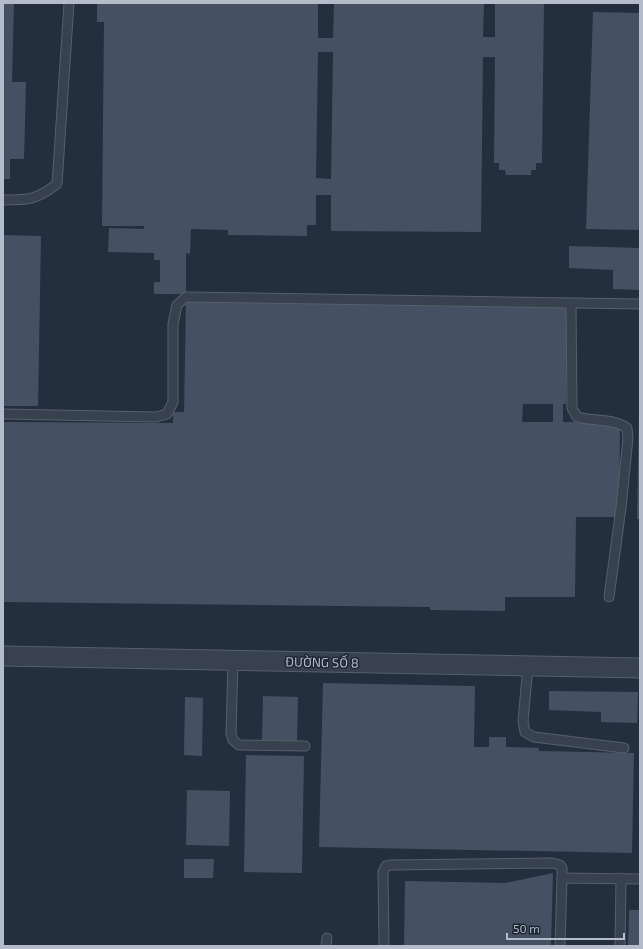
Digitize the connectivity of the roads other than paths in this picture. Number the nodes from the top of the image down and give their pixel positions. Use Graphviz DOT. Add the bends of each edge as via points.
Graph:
graph roads {
  1 [pos="69,3"];
  2 [pos="3,200"];
  3 [pos="572,303"];
  4 [pos="640,304"];
  5 [pos="3,414"];
  6 [pos="609,596"];
  7 [pos="3,656"];
  8 [pos="233,661"];
  9 [pos="528,666"];
  10 [pos="640,668"];
  11 [pos="305,746"];
  12 [pos="624,748"];
  13 [pos="562,878"];
  14 [pos="621,878"];
  15 [pos="640,879"];
  16 [pos="384,946"];
  17 [pos="560,946"];
  18 [pos="620,946"];
  1 -- 2 [label="lane" via="57,184 42,196 23,200"];
  3 -- 4 [label="lane"];
  3 -- 5 [label="lane" via="186,297 177,305 173,324 173,402 167,414 156,417"];
  3 -- 6 [label="lane" via="572,408 577,417 619,422 627,428 621,508"];
  7 -- 8 [label="street, ĐƯỜNG SỐ 8"];
  8 -- 9 [label="street, ĐƯỜNG SỐ 8"];
  8 -- 11 [label="lane" via="233,740 239,745"];
  9 -- 10 [label="street, ĐƯỜNG SỐ 8"];
  9 -- 12 [label="lane" via="523,721 526,732 534,737"];
  13 -- 14 [label="lane"];
  13 -- 16 [label="lane" via="562,868 552,863 386,866"];
  13 -- 17 [label="lane"];
  14 -- 15 [label="lane"];
  14 -- 18 [label="lane"];
}
